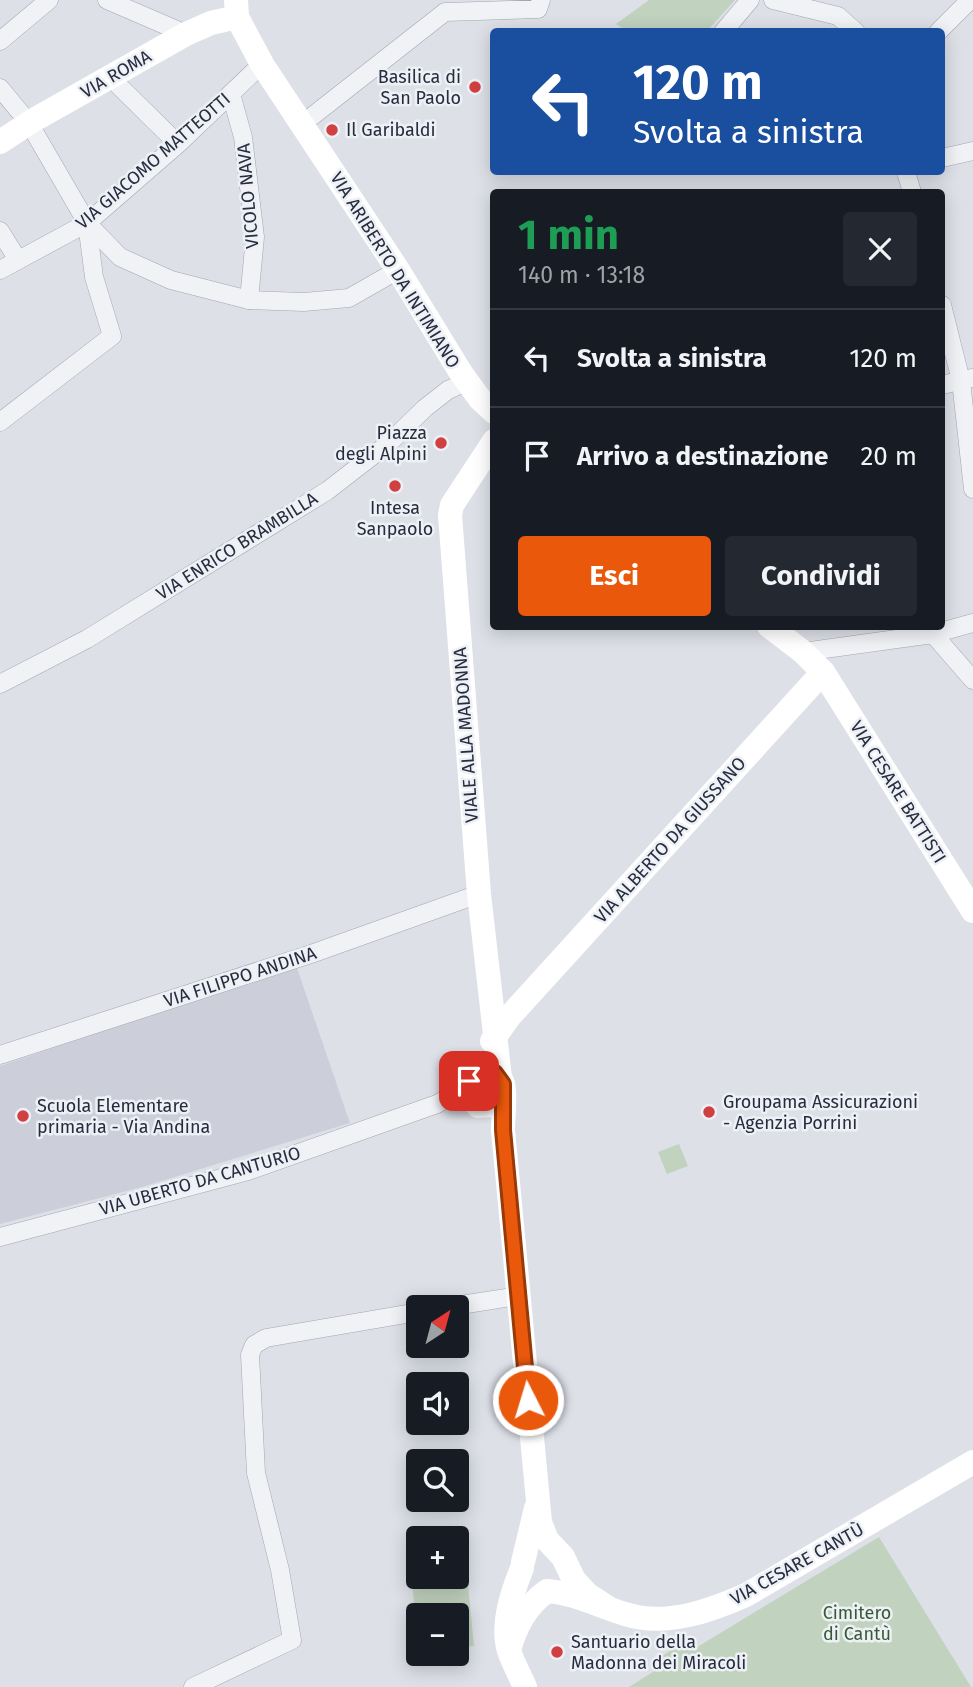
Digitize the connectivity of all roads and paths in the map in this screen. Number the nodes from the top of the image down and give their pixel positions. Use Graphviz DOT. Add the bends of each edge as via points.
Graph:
graph roads {
  1 [pos="49,0"];
  2 [pos="107,0"];
  3 [pos="750,0"];
  4 [pos="773,0"];
  5 [pos="970,0"];
  6 [pos="539,5"];
  7 [pos="236,9"];
  8 [pos="726,28"];
  9 [pos="852,28"];
  10 [pos="942,28"];
  11 [pos="186,34"];
  12 [pos="0,41"];
  13 [pos="262,64"];
  14 [pos="111,78"];
  15 [pos="0,88"];
  16 [pos="231,94"];
  17 [pos="29,123"];
  18 [pos="301,125"];
  19 [pos="0,142"];
  20 [pos="178,144"];
  21 [pos="973,151"];
  22 [pos="945,157"];
  23 [pos="87,223"];
  24 [pos="0,231"];
  25 [pos="18,260"];
  26 [pos="0,270"];
  27 [pos="398,270"];
  28 [pos="249,300"];
  29 [pos="945,314"];
  30 [pos="967,379"];
  31 [pos="945,384"];
  32 [pos="457,386"];
  33 [pos="0,422"];
  34 [pos="490,424"];
  35 [pos="490,431"];
  36 [pos="973,489"];
  37 [pos="973,623"];
  38 [pos="774,630"];
  39 [pos="933,634"];
  40 [pos="813,658"];
  41 [pos="973,680"];
  42 [pos="0,684"];
  43 [pos="479,894"];
  44 [pos="973,911"];
  45 [pos="491,992"];
  46 [pos="518,1009"];
  47 [pos="494,1035"];
  48 [pos="0,1055"];
  49 [pos="485,1090"];
  50 [pos="0,1237"];
  51 [pos="519,1296"];
  52 [pos="469,1304"];
  53 [pos="406,1314"];
  54 [pos="973,1462"];
  55 [pos="537,1504"];
  56 [pos="560,1557"];
  57 [pos="523,1565"];
  58 [pos="547,1591"];
  59 [pos="607,1608"];
  60 [pos="509,1650"];
  61 [pos="193,1687"];
  62 [pos="525,1687"];
  1 -- 12 [label="street"];
  2 -- 11 [label="street"];
  3 -- 8 [label="street"];
  4 -- 9 [label="street" via="838,16"];
  5 -- 10 [label="street"];
  6 -- 18 [label="street" via="445,12"];
  7 -- 11 [label="street, VIA ROMA"];
  7 -- 13 [label="street, VIA ARIBERTO DA INTIMIANO"];
  11 -- 14 [label="street, VIA ROMA"];
  13 -- 16 [label="street, VIA GIACOMO MATTEOTTI"];
  13 -- 18 [label="street, VIA ARIBERTO DA INTIMIANO"];
  14 -- 17 [label="street, VIA ROMA"];
  14 -- 20 [label="street"];
  15 -- 17 [label="street"];
  16 -- 20 [label="street, VIA GIACOMO MATTEOTTI"];
  16 -- 28 [label="street, VICOLO NAVA" via="243,137 255,237"];
  17 -- 19 [label="street, VIA ROMA"];
  17 -- 23 [label="street"];
  18 -- 27 [label="street, VIA ARIBERTO DA INTIMIANO"];
  20 -- 23 [label="street, VIA GIACOMO MATTEOTTI"];
  21 -- 22 [label="street"];
  23 -- 25 [label="street, VIA GIACOMO MATTEOTTI"];
  23 -- 28 [label="street" via="120,257 171,280"];
  23 -- 33 [label="street" via="94,277 112,336"];
  24 -- 25 [label="street"];
  25 -- 26 [label="street, VIA GIACOMO MATTEOTTI"];
  27 -- 28 [label="street" via="349,298"];
  27 -- 34 [label="street, VIA ARIBERTO DA INTIMIANO"];
  29 -- 30 [label="street"];
  30 -- 31 [label="street"];
  30 -- 36 [label="street"];
  32 -- 42 [label="street, VIA ENRICO BRAMBILLA" via="327,491 87,639"];
  35 -- 43 [label="street, VIALE ALLA MADONNA" via="450,515"];
  37 -- 39 [label="street"];
  38 -- 40 [label="street"];
  39 -- 40 [label="street"];
  39 -- 41 [label="street"];
  40 -- 44 [label="street, VIA CESARE BATTISTI"];
  40 -- 46 [label="street, VIA ALBERTO DA GIUSSANO"];
  43 -- 45 [label="street, VIALE ALLA MADONNA"];
  43 -- 48 [label="street, VIA FILIPPO ANDINA"];
  45 -- 46 [label="street" via="503,1004"];
  45 -- 47 [label="street, VIALE ALLA MADONNA"];
  46 -- 47 [label="street, VIA ALBERTO DA GIUSSANO"];
  47 -- 49 [label="street, VIALE ALLA MADONNA"];
  49 -- 50 [label="street, VIA UBERTO DA CANTURIO" via="248,1171"];
  49 -- 51 [label="street" via="503,1130"];
  51 -- 52 [label="street"];
  51 -- 55 [label="street"];
  53 -- 61 [label="street" via="266,1338 254,1345 250,1354 256,1473 292,1640"];
  54 -- 59 [label="street, VIA CESARE CANTÙ" via="718,1608 655,1618"];
  55 -- 56 [label="street" via="543,1531"];
  55 -- 57 [label="street"];
  56 -- 57 [label="street" via="542,1547 533,1550"];
  56 -- 58 [label="street" via="563,1580"];
  56 -- 59 [label="street, VIA CESARE CANTÙ" via="580,1587"];
  57 -- 58 [label="street" via="528,1584"];
  57 -- 60 [label="street" via="509,1604"];
  58 -- 59 [label="street, VIA CESARE CANTÙ" via="575,1595"];
  58 -- 60 [label="street" via="522,1617"];
  60 -- 62 [label="street"];
}
